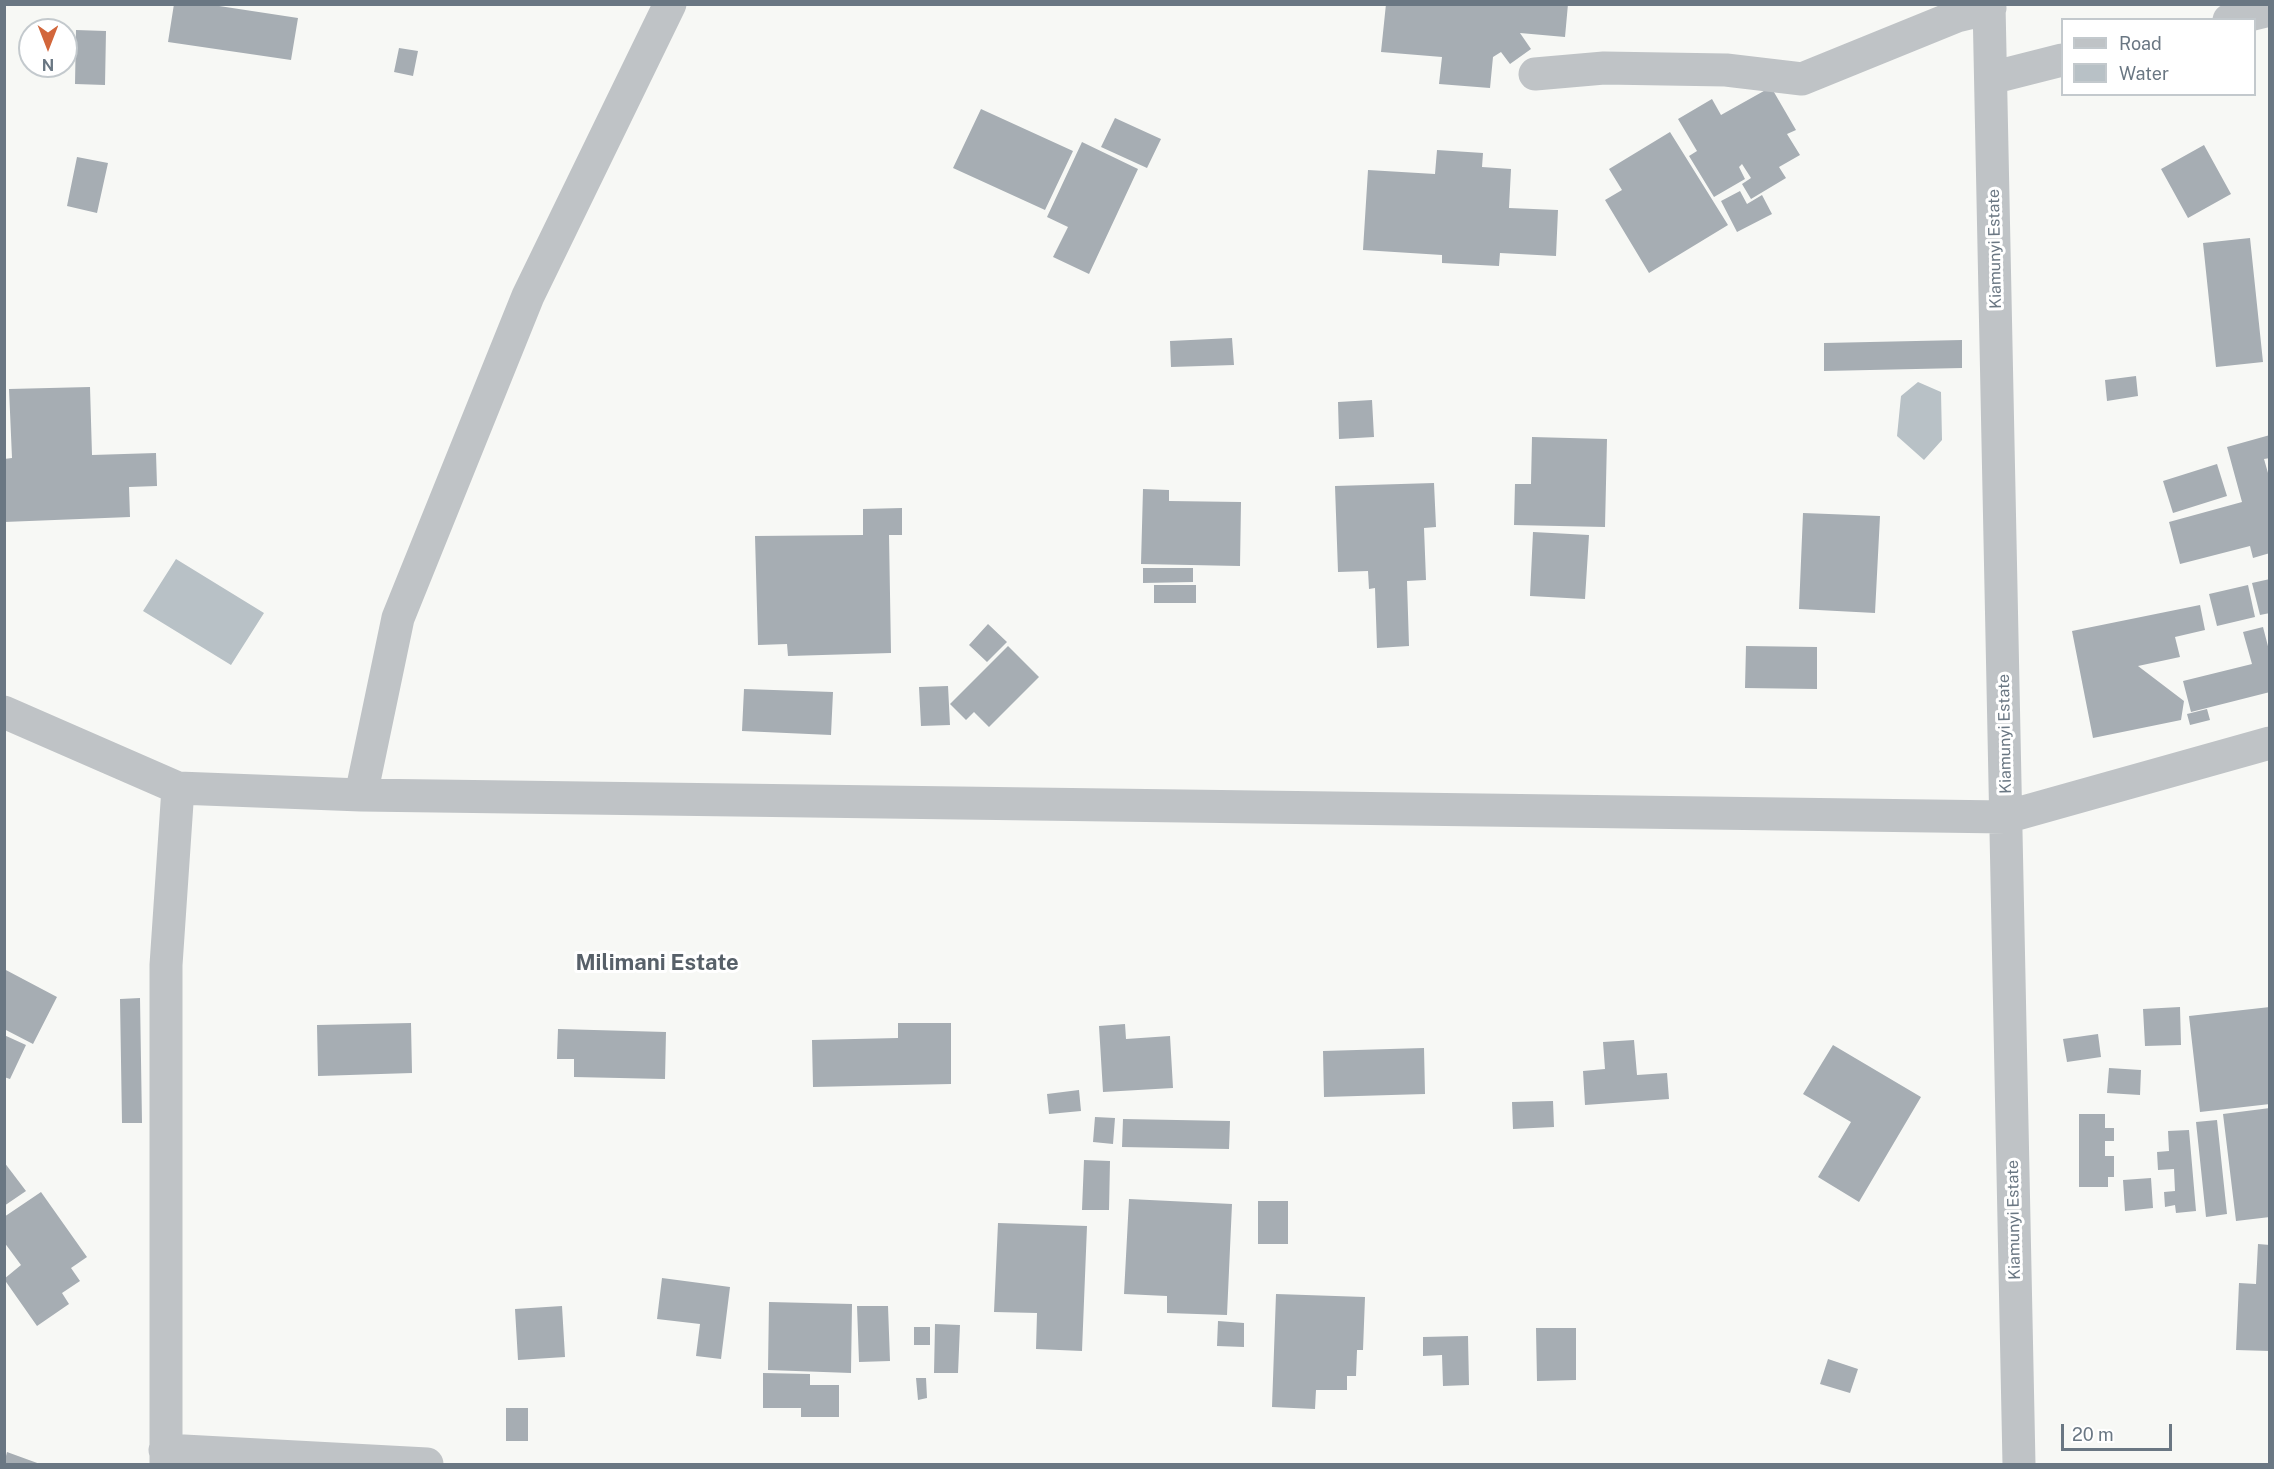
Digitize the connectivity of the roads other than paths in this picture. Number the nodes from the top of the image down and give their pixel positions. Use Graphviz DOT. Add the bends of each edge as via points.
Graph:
graph roads {
  1 [pos="670,4"];
  2 [pos="1990,6"];
  3 [pos="2270,9"];
  4 [pos="2236,18"];
  5 [pos="2061,60"];
  6 [pos="1535,74"];
  7 [pos="1991,78"];
  8 [pos="4,712"];
  9 [pos="2270,743"];
  10 [pos="178,788"];
  11 [pos="361,795"];
  12 [pos="2006,817"];
  13 [pos="166,1457"];
  14 [pos="427,1464"];
  15 [pos="2019,1464"];
  1 -- 11 [label="street" via="528,296 399,618"];
  2 -- 6 [label="street" via="1802,79 1726,70 1604,68"];
  2 -- 7 [label="street, Kiamunyi Estate"];
  3 -- 4 [label="street"];
  5 -- 7 [label="street"];
  7 -- 12 [label="street, Kiamunyi Estate"];
  8 -- 10 [label="street"];
  9 -- 12 [label="street"];
  10 -- 11 [label="street"];
  10 -- 13 [label="street" via="166,965"];
  11 -- 12 [label="street"];
  12 -- 15 [label="street, Kiamunyi Estate"];
  13 -- 14 [label="street"];
}
